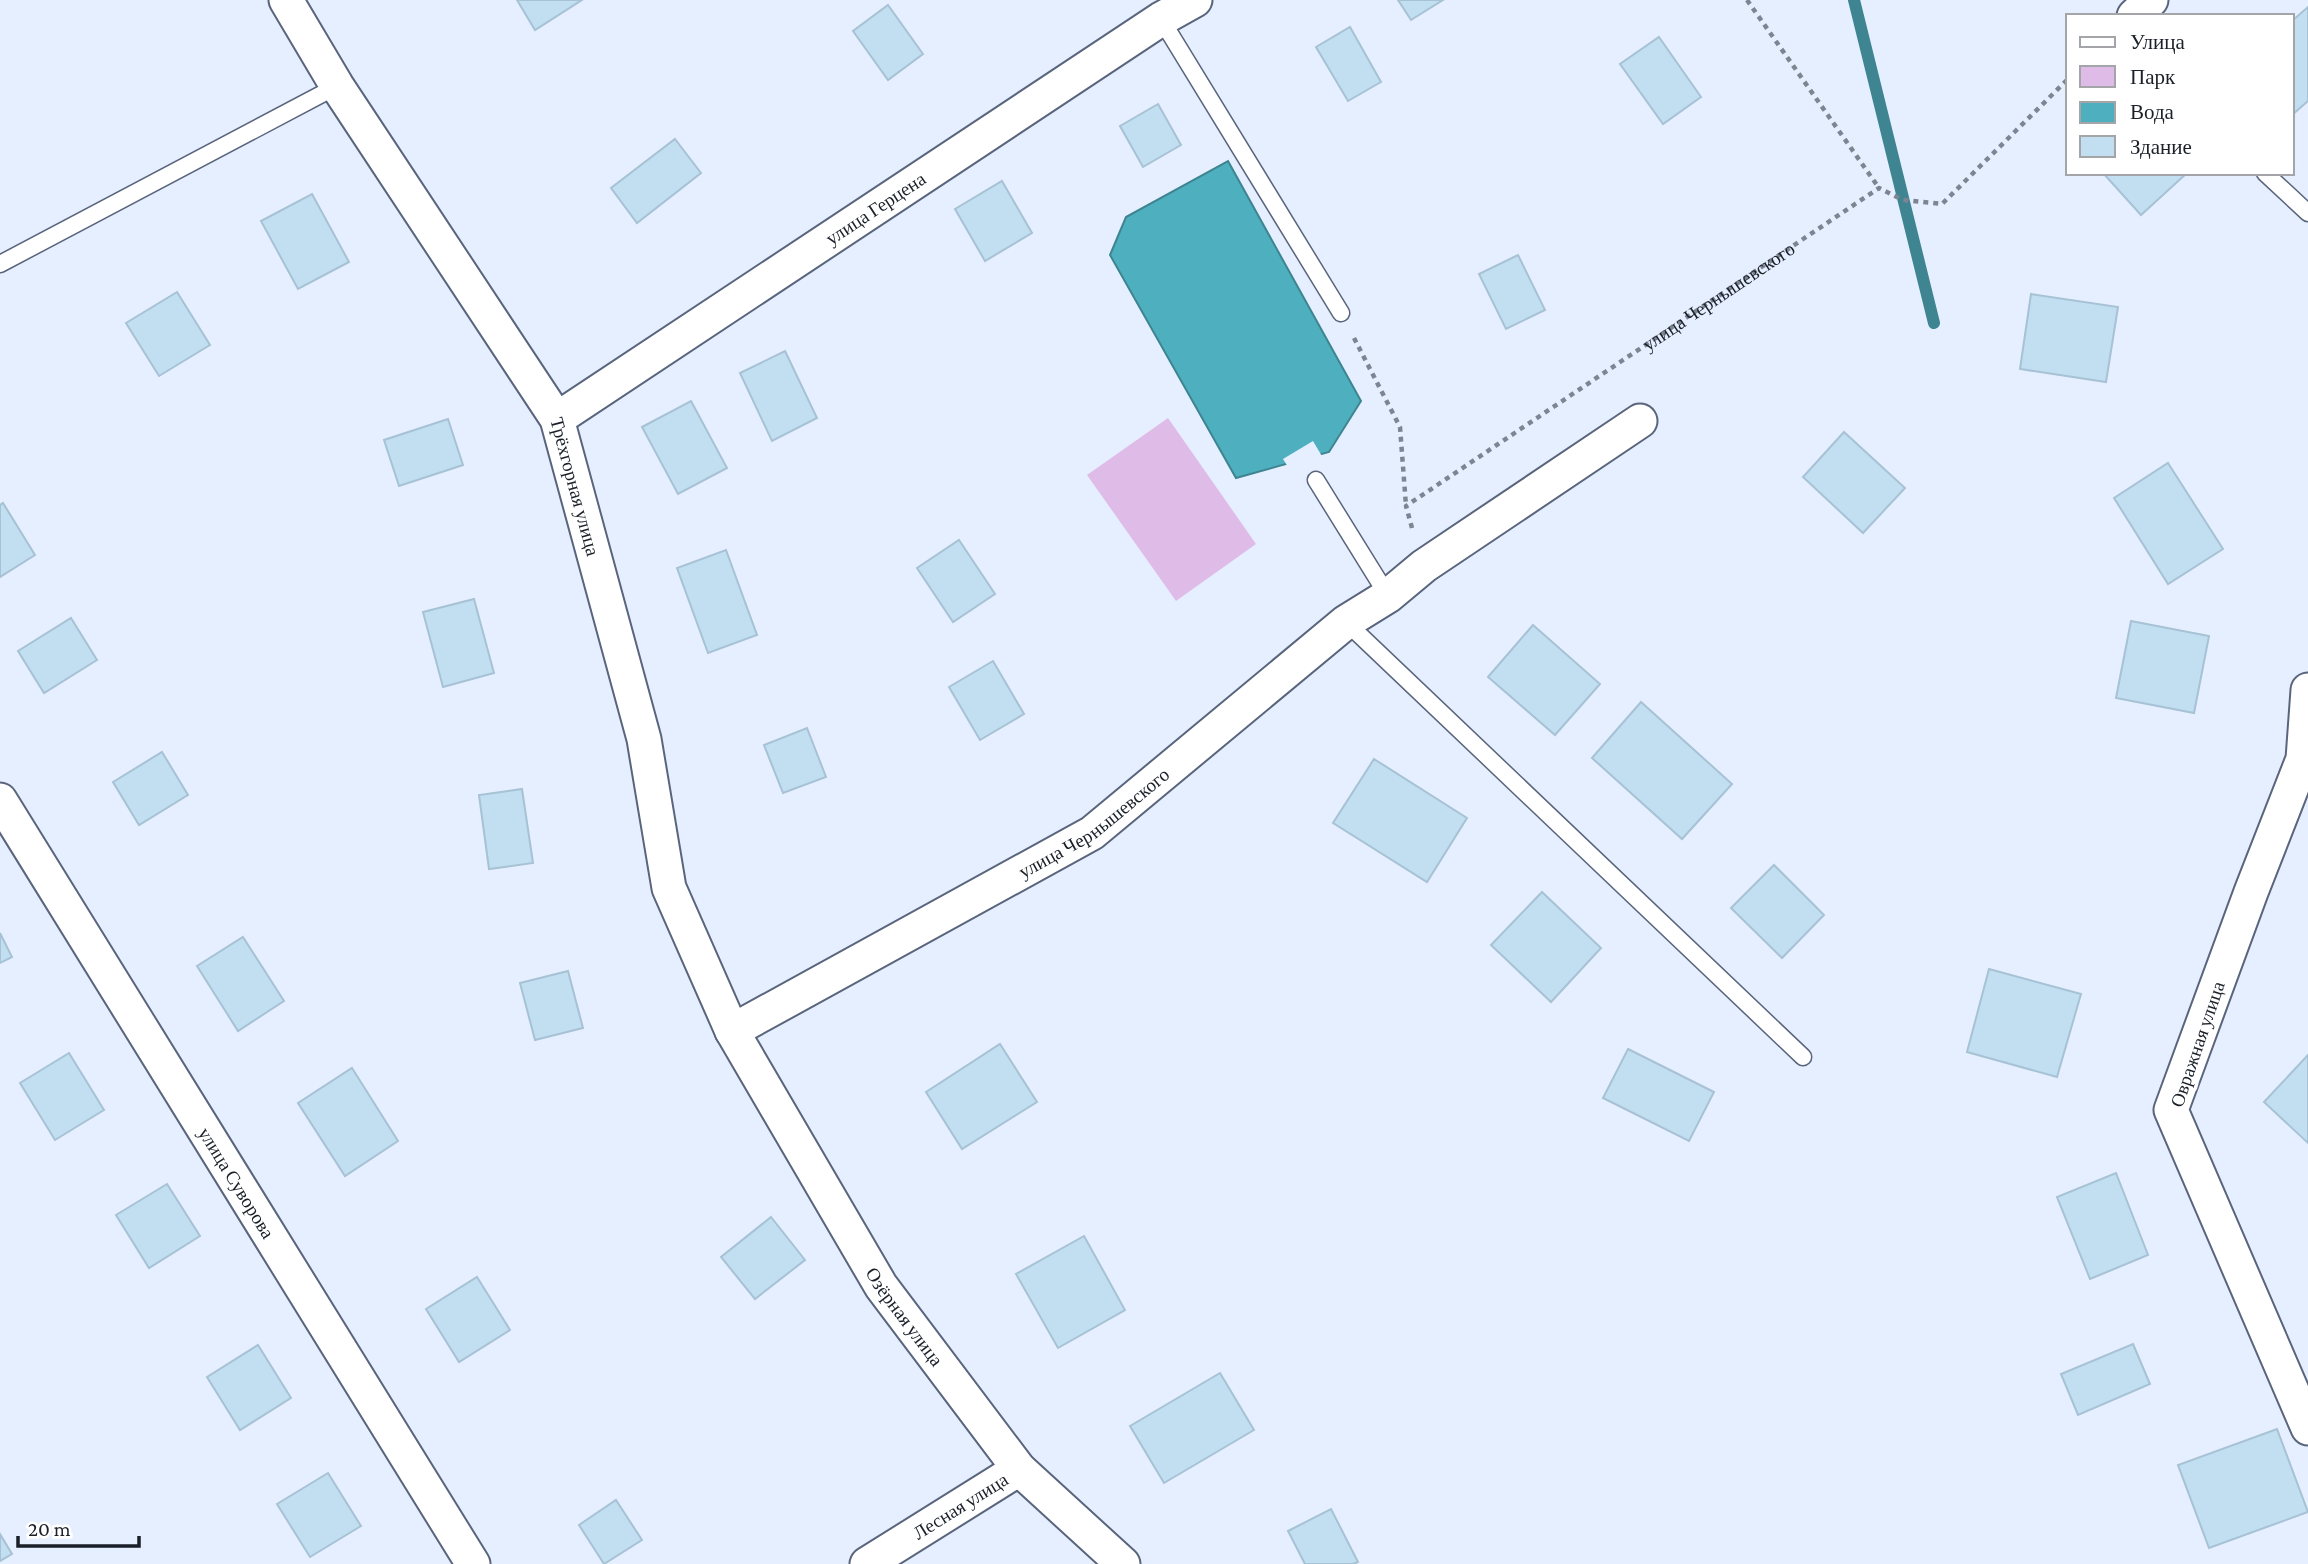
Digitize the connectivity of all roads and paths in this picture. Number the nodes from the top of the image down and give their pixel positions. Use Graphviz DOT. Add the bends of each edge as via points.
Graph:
graph roads {
  1 [pos="286,0"];
  2 [pos="1195,0"];
  3 [pos="1748,0"];
  4 [pos="2151,0"];
  5 [pos="2136,14"];
  6 [pos="1161,19"];
  7 [pos="2066,81"];
  8 [pos="337,86"];
  9 [pos="2267,175"];
  10 [pos="1879,187"];
  11 [pos="2308,213"];
  12 [pos="0,264"];
  13 [pos="1341,313"];
  14 [pos="557,419"];
  15 [pos="1640,421"];
  16 [pos="1316,480"];
  17 [pos="1406,506"];
  18 [pos="1424,566"];
  19 [pos="1388,596"];
  20 [pos="1346,622"];
  21 [pos="2308,690"];
  22 [pos="0,800"];
  23 [pos="732,1031"];
  24 [pos="1803,1057"];
  25 [pos="2308,1428"];
  26 [pos="1019,1469"];
  27 [pos="473,1564"];
  28 [pos="867,1564"];
  29 [pos="1123,1564"];
  1 -- 8 [label="street, Трёхгорная улица"];
  2 -- 6 [label="street, улица Герцена"];
  3 -- 10 [label="path"];
  4 -- 5 [label="street"];
  6 -- 13 [label="lane"];
  6 -- 14 [label="street, улица Герцена"];
  7 -- 10 [label="path" via="1942,204 1903,200"];
  8 -- 12 [label="lane"];
  8 -- 14 [label="street, Трёхгорная улица"];
  9 -- 11 [label="lane"];
  10 -- 17 [label="path, улица Чернышевского"];
  13 -- 17 [label="path" via="1400,427"];
  14 -- 23 [label="street, Трёхгорная улица" via="644,739 668,888"];
  15 -- 18 [label="street, улица Чернышевского"];
  16 -- 19 [label="lane"];
  17 -- 18 [label="path"];
  18 -- 19 [label="street, улица Чернышевского"];
  19 -- 20 [label="street, улица Чернышевского"];
  20 -- 23 [label="street, улица Чернышевского" via="1092,833"];
  20 -- 24 [label="lane"];
  21 -- 25 [label="street, Овражная улица" via="2303,759 2171,1110"];
  22 -- 27 [label="street, улица Суворова"];
  23 -- 26 [label="street, Озёрная улица" via="881,1286"];
  26 -- 28 [label="street, Лесная улица"];
  26 -- 29 [label="street, Озёрная улица"];
}
